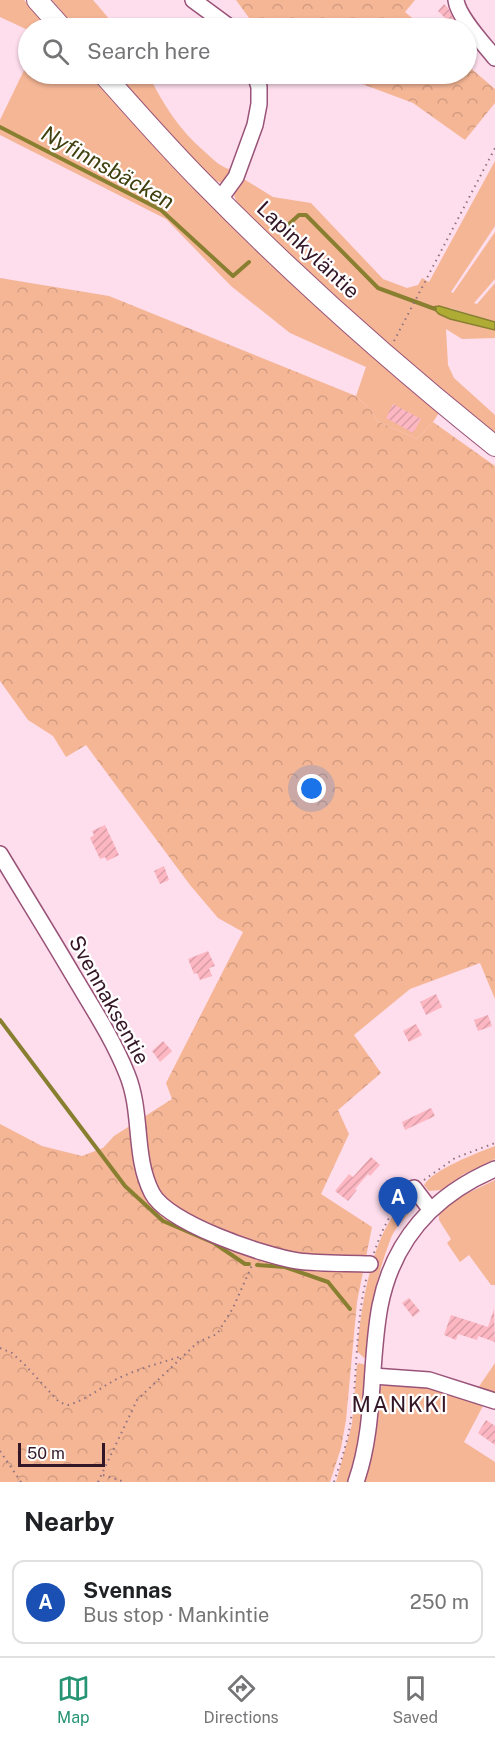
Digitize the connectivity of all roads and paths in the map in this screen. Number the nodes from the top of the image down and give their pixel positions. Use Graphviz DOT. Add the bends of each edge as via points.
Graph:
graph roads {
  1 [pos="37,0"];
  2 [pos="193,0"];
  3 [pos="456,0"];
  4 [pos="53,18"];
  5 [pos="217,18"];
  6 [pos="464,18"];
  7 [pos="477,35"];
  8 [pos="495,58"];
  9 [pos="112,84"];
  10 [pos="258,84"];
  11 [pos="495,147"];
  12 [pos="220,200"];
  13 [pos="385,353"];
  14 [pos="495,446"];
  15 [pos="0,854"];
  16 [pos="495,1169"];
  17 [pos="414,1188"];
  18 [pos="430,1209"];
  19 [pos="252,1248"];
  20 [pos="370,1264"];
  21 [pos="0,1347"];
  22 [pos="185,1355"];
  23 [pos="373,1376"];
  24 [pos="495,1401"];
  25 [pos="0,1451"];
  26 [pos="103,1475"];
  27 [pos="117,1481"];
  28 [pos="21,1482"];
  29 [pos="98,1482"];
  30 [pos="126,1482"];
  31 [pos="334,1482"];
  32 [pos="356,1482"];
  1 -- 4 [label="main road"];
  2 -- 5 [label="street"];
  3 -- 6 [label="street"];
  7 -- 8 [label="street"];
  9 -- 12 [label="main road, Lapinkyläntie"];
  10 -- 12 [label="street" via="255,125 236,177"];
  11 -- 13 [label="path" via="411,311"];
  12 -- 13 [label="main road, Lapinkyläntie"];
  13 -- 14 [label="main road, Lapinkyläntie"];
  15 -- 19 [label="street, Svennaksentie" via="98,1017 128,1076 135,1102 141,1164 153,1196 172,1214 197,1228"];
  16 -- 18 [label="street"];
  17 -- 18 [label="street"];
  18 -- 23 [label="street" via="404,1241 385,1285"];
  19 -- 20 [label="street, Svennaksentie" via="297,1261"];
  19 -- 22 [label="path" via="253,1265 217,1334 198,1342"];
  20 -- 31 [label="path" via="358,1320 351,1422"];
  21 -- 22 [label="path" via="12,1353 59,1402 68,1405 145,1366"];
  22 -- 26 [label="path" via="137,1400"];
  23 -- 24 [label="street" via="429,1380"];
  23 -- 32 [label="street" via="368,1436"];
  25 -- 28 [label="path"];
  26 -- 27 [label="path"];
  26 -- 29 [label="path"];
  27 -- 30 [label="path"];
}
